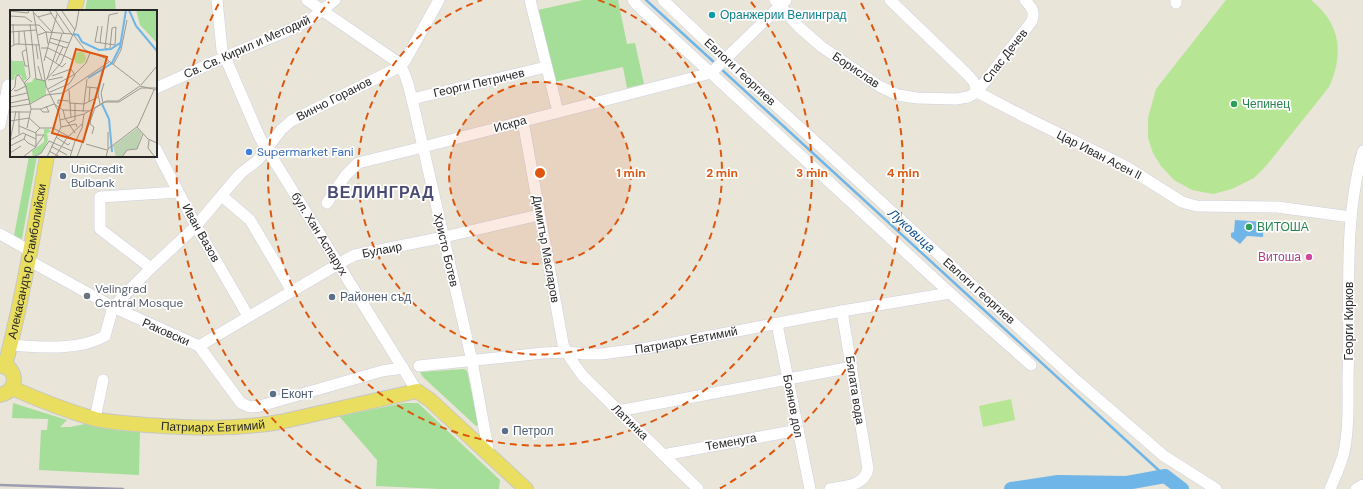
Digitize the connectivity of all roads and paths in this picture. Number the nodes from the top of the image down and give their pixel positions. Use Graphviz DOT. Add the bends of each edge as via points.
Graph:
graph roads {
  1 [pos="77,0"];
  2 [pos="217,0"];
  3 [pos="307,0"];
  4 [pos="336,0"];
  5 [pos="439,0"];
  6 [pos="530,0"];
  7 [pos="633,0"];
  8 [pos="663,0"];
  9 [pos="890,0"];
  10 [pos="1026,0"];
  11 [pos="780,2"];
  12 [pos="74,10"];
  13 [pos="323,10"];
  14 [pos="225,57"];
  15 [pos="725,59"];
  16 [pos="401,66"];
  17 [pos="546,67"];
  18 [pos="710,73"];
  19 [pos="6,85"];
  20 [pos="157,88"];
  21 [pos="977,92"];
  22 [pos="412,99"];
  23 [pos="956,99"];
  24 [pos="558,112"];
  25 [pos="523,121"];
  26 [pos="0,125"];
  27 [pos="423,147"];
  28 [pos="157,150"];
  29 [pos="266,150"];
  30 [pos="1363,151"];
  31 [pos="47,157"];
  32 [pos="178,192"];
  33 [pos="222,196"];
  34 [pos="327,203"];
  35 [pos="539,215"];
  36 [pos="1351,217"];
  37 [pos="196,226"];
  38 [pos="0,234"];
  39 [pos="444,237"];
  40 [pos="29,255"];
  41 [pos="338,264"];
  42 [pos="151,268"];
  43 [pos="292,291"];
  44 [pos="950,293"];
  45 [pos="113,307"];
  46 [pos="842,311"];
  47 [pos="248,316"];
  48 [pos="777,324"];
  49 [pos="11,345"];
  50 [pos="199,346"];
  51 [pos="566,352"];
  52 [pos="472,361"];
  53 [pos="1031,365"];
  54 [pos="3,366"];
  55 [pos="419,366"];
  56 [pos="852,367"];
  57 [pos="402,368"];
  58 [pos="788,379"];
  59 [pos="103,380"];
  60 [pos="6,391"];
  61 [pos="417,391"];
  62 [pos="618,411"];
  63 [pos="95,419"];
  64 [pos="798,430"];
  65 [pos="489,454"];
  66 [pos="663,455"];
  67 [pos="1363,485"];
  68 [pos="522,487"];
  69 [pos="698,489"];
  70 [pos="810,489"];
  71 [pos="830,489"];
  72 [pos="1216,489"];
  73 [pos="1330,489"];
  74 [pos="1356,489"];
  1 -- 12 [label="main road"];
  2 -- 14 [label="street, бул. Хан Аспарух"];
  3 -- 13 [label="street"];
  4 -- 13 [label="street, Св. Св. Кирил и Методий"];
  5 -- 16 [label="street"];
  6 -- 17 [label="street"];
  7 -- 18 [label="street, Евлоги Георгиев"];
  8 -- 15 [label="street, Евлоги Георгиев"];
  9 -- 21 [label="street" via="968,74"];
  10 -- 21 [label="street, Спас Дечев" via="1033,10 1032,21"];
  11 -- 15 [label="street"];
  11 -- 23 [label="street, Борислав" via="810,37 879,86 898,95"];
  13 -- 14 [label="street, Св. Св. Кирил и Методий" via="292,29"];
  13 -- 16 [label="street"];
  14 -- 20 [label="street, Св. Св. Кирил и Методий"];
  14 -- 29 [label="street, бул. Хан Аспарух"];
  15 -- 18 [label="street"];
  15 -- 72 [label="street, Евлоги Георгиев" via="1077,381 1164,456"];
  16 -- 22 [label="street, Христо Ботев"];
  16 -- 29 [label="street, Винчо Горанов" via="291,121"];
  17 -- 22 [label="street, Георги Петричев"];
  17 -- 24 [label="street"];
  18 -- 24 [label="street, Искра"];
  18 -- 44 [label="street, Евлоги Георгиев"];
  19 -- 26 [label="street"];
  21 -- 23 [label="street, Спас Дечев"];
  21 -- 36 [label="street, Цар Иван Асен II" via="1125,166 1189,204 1277,207"];
  22 -- 27 [label="street, Христо Ботев"];
  24 -- 25 [label="street, Искра"];
  25 -- 27 [label="street, Искра"];
  25 -- 35 [label="street, Димитър Масларов"];
  27 -- 34 [label="street, Искра" via="358,163"];
  27 -- 39 [label="street, Христо Ботев"];
  28 -- 32 [label="street, Иван Вазов"];
  29 -- 33 [label="street, Винчо Горанов"];
  29 -- 41 [label="street, бул. Хан Аспарух"];
  30 -- 36 [label="street, Георги Кирков" via="1358,167"];
  31 -- 40 [label="main road, Алекасандър Стамболийски"];
  32 -- 37 [label="street, Иван Вазов"];
  32 -- 42 [label="street" via="100,197 100,229"];
  33 -- 37 [label="street, Винчо Горанов"];
  33 -- 43 [label="street" via="250,220"];
  35 -- 39 [label="street, Булаир"];
  35 -- 51 [label="street, Димитър Масларов"];
  36 -- 73 [label="street, Георги Кирков" via="1346,438 1341,463"];
  37 -- 42 [label="street, Винчо Горанов"];
  37 -- 47 [label="street, Иван Вазов"];
  38 -- 40 [label="street, Раковски"];
  39 -- 41 [label="street, Булаир" via="355,255"];
  39 -- 52 [label="street, Христо Ботев"];
  40 -- 45 [label="street, Раковски"];
  40 -- 49 [label="main road, Алекасандър Стамболийски"];
  41 -- 43 [label="street, Булаир"];
  41 -- 57 [label="street, бул. Хан Аспарух"];
  42 -- 45 [label="street, Винчо Горанов"];
  43 -- 47 [label="street, Булаир"];
  44 -- 46 [label="street, Патриарх Евтимий"];
  44 -- 53 [label="street, Евлоги Георгиев"];
  45 -- 49 [label="street" via="105,336 98,340 67,346"];
  45 -- 50 [label="street, Раковски"];
  46 -- 48 [label="street, Патриарх Евтимий"];
  46 -- 56 [label="street, Бялата вода"];
  47 -- 50 [label="street, Булаир"];
  48 -- 51 [label="street, Патриарх Евтимий" via="618,352"];
  48 -- 58 [label="street, Боянов дол"];
  49 -- 54 [label="main road, Алекасандър Стамболийски"];
  50 -- 57 [label="street, Патриарх Евтимий" via="241,403 250,407 382,371"];
  51 -- 52 [label="street, Патриарх Евтимий"];
  51 -- 62 [label="street, Латинка" via="583,376"];
  52 -- 55 [label="street, Патриарх Евтимий"];
  52 -- 65 [label="street, Христо Ботев"];
  54 -- 60 [label="main road" via="13,373 14,383"];
  56 -- 58 [label="street"];
  56 -- 71 [label="street, Бялата вода" via="867,476 856,484"];
  57 -- 61 [label="street, бул. Хан Аспарух"];
  58 -- 62 [label="street"];
  58 -- 64 [label="street, Боянов дол"];
  59 -- 63 [label="street"];
  60 -- 63 [label="main road, Патриарх Евтимий"];
  61 -- 63 [label="main road, Патриарх Евтимий" via="280,422 230,428 170,427"];
  61 -- 65 [label="main road, бул. Хан Аспарух"];
  62 -- 66 [label="street, Латинка"];
  64 -- 66 [label="street, Теменуга"];
  64 -- 70 [label="street, Боянов дол"];
  65 -- 68 [label="main road, бул. Хан Аспарух"];
  66 -- 69 [label="street, Латинка"];
  67 -- 74 [label="street"];
}
